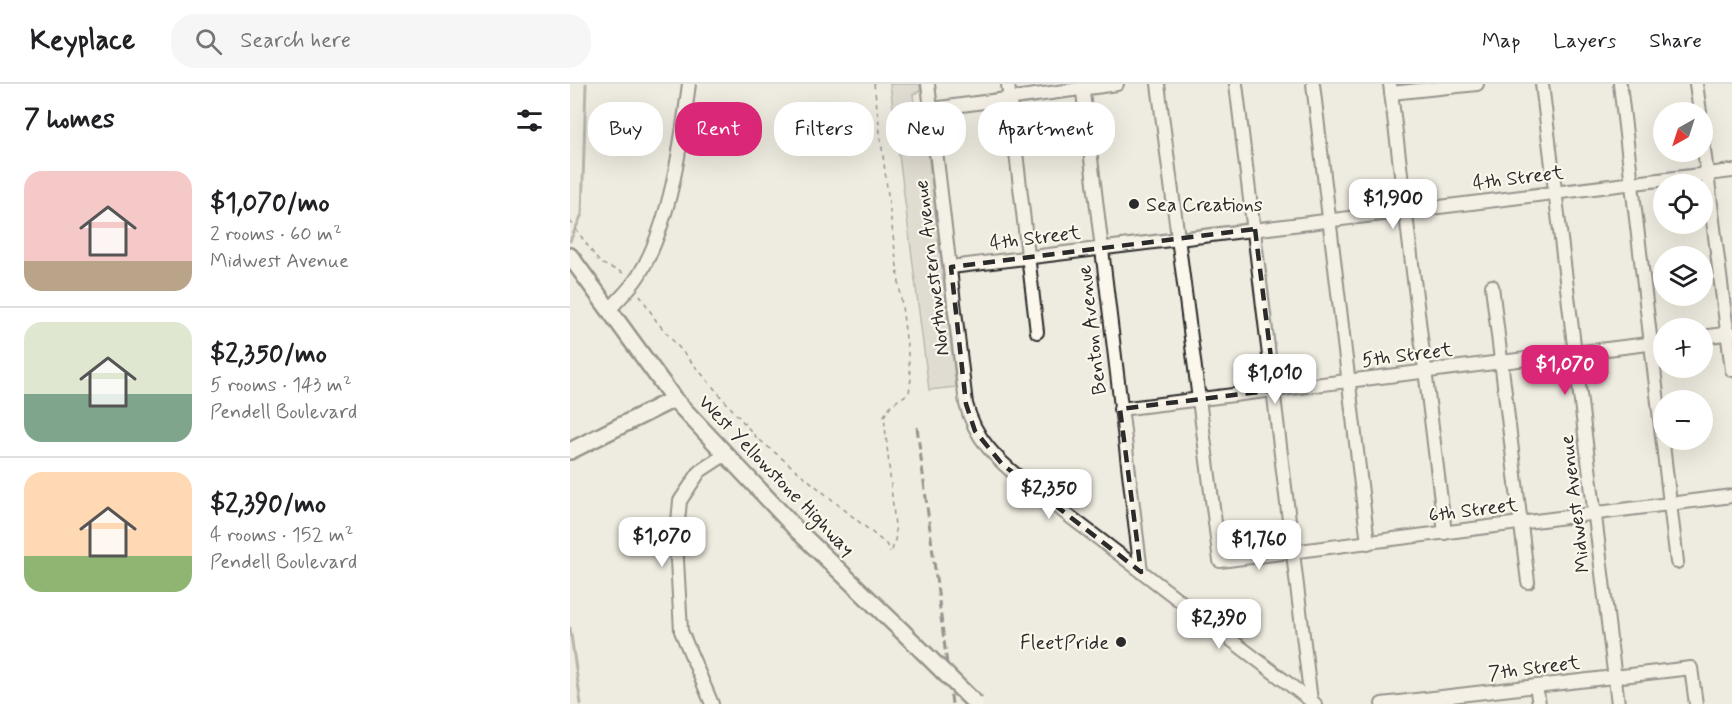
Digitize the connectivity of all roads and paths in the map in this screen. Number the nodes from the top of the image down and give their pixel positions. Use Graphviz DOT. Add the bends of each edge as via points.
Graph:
graph roads {
  1 [pos="689,84"];
  2 [pos="874,84"];
  3 [pos="928,84"];
  4 [pos="1008,84"];
  5 [pos="1117,84"];
  6 [pos="1158,84"];
  7 [pos="1236,84"];
  8 [pos="1313,84"];
  9 [pos="1477,84"];
  10 [pos="1542,84"];
  11 [pos="1620,84"];
  12 [pos="1696,84"];
  13 [pos="1082,86"];
  14 [pos="1390,89"];
  15 [pos="1010,100"];
  16 [pos="931,102"];
  17 [pos="1699,102"];
  18 [pos="966,105"];
  19 [pos="938,156"];
  20 [pos="1706,162"];
  21 [pos="1732,171"];
  22 [pos="1707,174"];
  23 [pos="1653,180"];
  24 [pos="1632,183"];
  25 [pos="1556,192"];
  26 [pos="1406,211"];
  27 [pos="1713,216"];
  28 [pos="1329,220"];
  29 [pos="570,221"];
  30 [pos="1255,229"];
  31 [pos="1180,238"];
  32 [pos="1101,248"];
  33 [pos="570,256"];
  34 [pos="1030,257"];
  35 [pos="951,267"];
  36 [pos="632,284"];
  37 [pos="1492,286"];
  38 [pos="609,310"];
  39 [pos="1653,318"];
  40 [pos="1037,332"];
  41 [pos="1730,334"];
  42 [pos="1713,336"];
  43 [pos="1653,343"];
  44 [pos="1575,353"];
  45 [pos="1501,362"];
  46 [pos="1732,369"];
  47 [pos="1425,372"];
  48 [pos="1660,378"];
  49 [pos="1349,381"];
  50 [pos="1275,390"];
  51 [pos="674,399"];
  52 [pos="1199,400"];
  53 [pos="1120,410"];
  54 [pos="574,450"];
  55 [pos="726,454"];
  56 [pos="1732,496"];
  57 [pos="1670,504"];
  58 [pos="1595,513"];
  59 [pos="1521,523"];
  60 [pos="1445,533"];
  61 [pos="1368,543"];
  62 [pos="1294,552"];
  63 [pos="1677,562"];
  64 [pos="1141,572"];
  65 [pos="1528,582"];
  66 [pos="1615,677"];
  67 [pos="1536,686"];
  68 [pos="1461,699"];
  69 [pos="1313,703"];
  70 [pos="712,704"];
  71 [pos="976,704"];
  72 [pos="1382,704"];
  73 [pos="1539,704"];
  74 [pos="1618,704"];
  75 [pos="1696,704"];
  1 -- 36 [label="street" via="681,146 665,208 650,254"];
  2 -- 36 [label="path" via="911,378 909,393 891,405 884,416 896,536 891,554 886,544 756,437 657,322"];
  3 -- 16 [label="street, Northwestern Avenue"];
  4 -- 15 [label="street"];
  5 -- 13 [label="street"];
  6 -- 31 [label="street"];
  7 -- 30 [label="street"];
  8 -- 28 [label="street"];
  9 -- 14 [label="street"];
  10 -- 25 [label="street, Midwest Avenue"];
  11 -- 24 [label="street"];
  12 -- 17 [label="street"];
  13 -- 15 [label="street"];
  13 -- 32 [label="street, Benton Avenue"];
  14 -- 26 [label="street"];
  15 -- 18 [label="street"];
  15 -- 34 [label="street"];
  19 -- 35 [label="street, Northwestern Avenue"];
  20 -- 22 [label="street"];
  21 -- 22 [label="street, 4th Street"];
  23 -- 24 [label="street, 4th Street"];
  24 -- 25 [label="street, 4th Street"];
  24 -- 39 [label="street"];
  25 -- 26 [label="street, 4th Street"];
  25 -- 44 [label="street, Midwest Avenue"];
  26 -- 28 [label="street, 4th Street"];
  26 -- 47 [label="street"];
  27 -- 41 [label="street"];
  28 -- 30 [label="street, 4th Street"];
  28 -- 49 [label="street"];
  29 -- 36 [label="path" via="600,263 627,274"];
  30 -- 31 [label="street, 4th Street"];
  30 -- 50 [label="street"];
  31 -- 32 [label="street, 4th Street"];
  31 -- 52 [label="street"];
  32 -- 34 [label="street, 4th Street"];
  32 -- 53 [label="street, Benton Avenue"];
  33 -- 38 [label="main road, West Yellowstone Highway"];
  34 -- 35 [label="street, 4th Street"];
  34 -- 40 [label="street"];
  35 -- 64 [label="street, Northwestern Avenue" via="966,404 975,431 1015,475"];
  36 -- 38 [label="street"];
  37 -- 45 [label="street"];
  38 -- 51 [label="main road, West Yellowstone Highway"];
  41 -- 42 [label="street"];
  41 -- 46 [label="street"];
  43 -- 44 [label="street, 5th Street"];
  44 -- 45 [label="street, 5th Street"];
  44 -- 58 [label="street, Midwest Avenue"];
  45 -- 47 [label="street, 5th Street"];
  45 -- 59 [label="street"];
  47 -- 49 [label="street, 5th Street"];
  47 -- 60 [label="street"];
  48 -- 57 [label="street"];
  49 -- 50 [label="street, 5th Street"];
  49 -- 61 [label="street"];
  50 -- 52 [label="street, 5th Street"];
  50 -- 62 [label="street"];
  51 -- 54 [label="main road"];
  51 -- 55 [label="main road, West Yellowstone Highway"];
  52 -- 53 [label="street, 5th Street"];
  52 -- 62 [label="street, 6th Street" via="1220,561"];
  53 -- 64 [label="street, Benton Avenue"];
  55 -- 70 [label="street" via="700,471 680,501 676,542 681,631"];
  55 -- 71 [label="main road, West Yellowstone Highway, bridge" via="798,531"];
  56 -- 57 [label="street, 6th Street"];
  57 -- 58 [label="street, 6th Street"];
  57 -- 63 [label="street"];
  58 -- 59 [label="street, 6th Street"];
  58 -- 66 [label="street, Midwest Avenue"];
  59 -- 60 [label="street, 6th Street"];
  59 -- 65 [label="street"];
  60 -- 61 [label="street, 6th Street"];
  61 -- 62 [label="street, 6th Street"];
  62 -- 69 [label="street"];
  64 -- 69 [label="street, Northwestern Avenue"];
  66 -- 67 [label="street, 7th Street"];
  66 -- 74 [label="street, Midwest Avenue"];
  66 -- 75 [label="street, 7th Street" via="1691,668"];
  67 -- 68 [label="street, 7th Street"];
  67 -- 73 [label="street"];
  68 -- 72 [label="street, 7th Street"];
}
